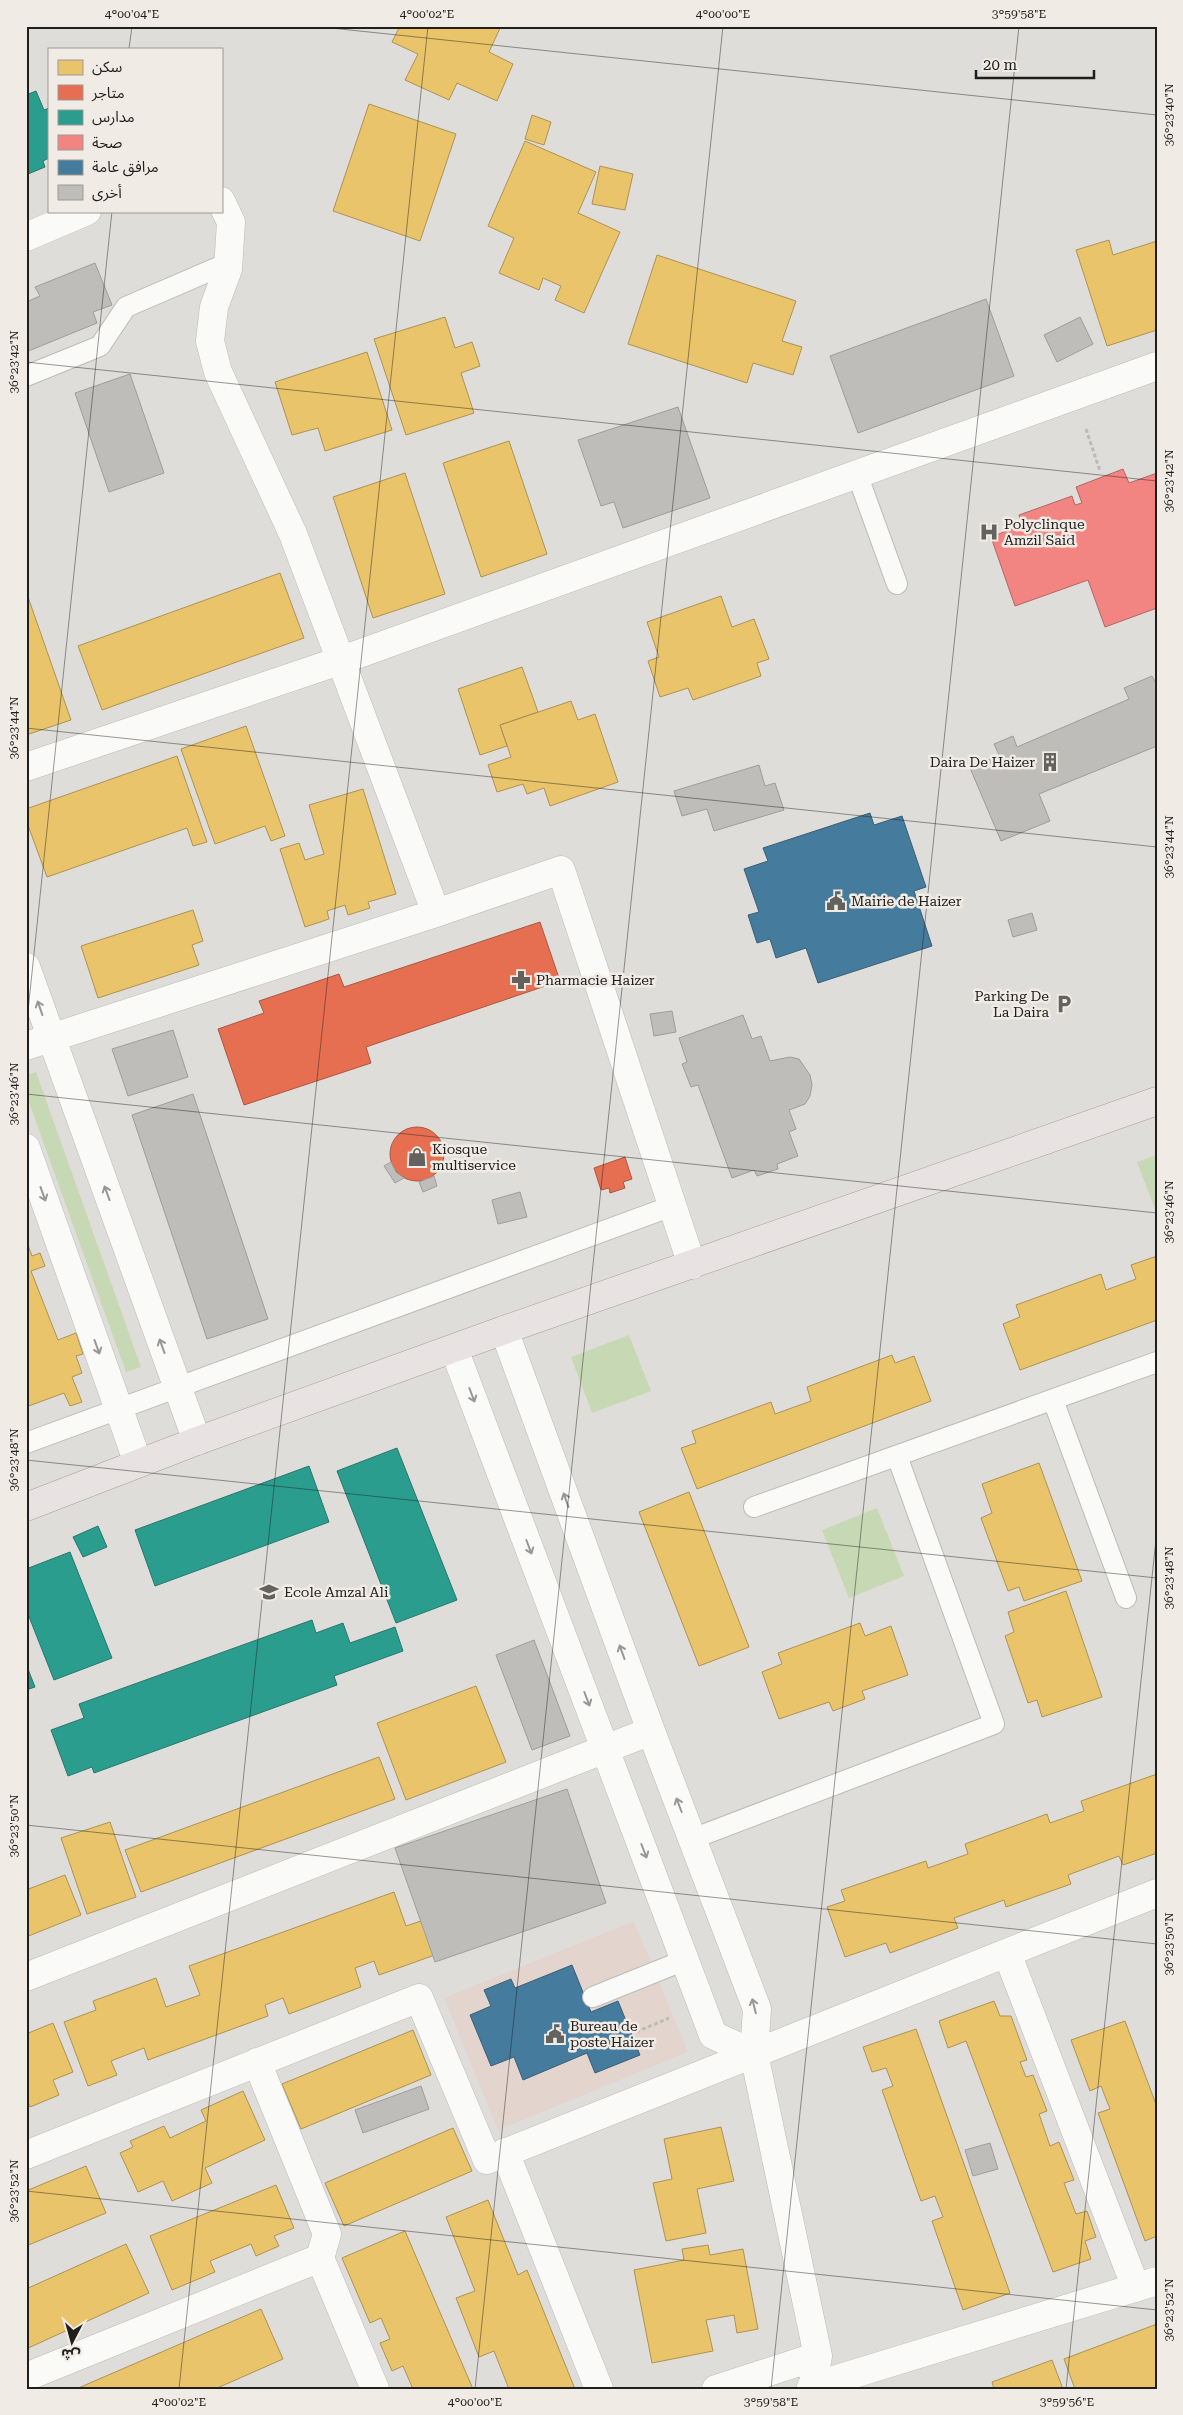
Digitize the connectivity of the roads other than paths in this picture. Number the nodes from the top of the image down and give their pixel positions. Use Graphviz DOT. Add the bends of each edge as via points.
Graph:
graph roads {
  1 [pos="222,203"];
  2 [pos="85,212"];
  3 [pos="26,238"];
  4 [pos="228,263"];
  5 [pos="1157,366"];
  6 [pos="26,376"];
  7 [pos="857,474"];
  8 [pos="897,584"];
  9 [pos="342,660"];
  10 [pos="26,767"];
  11 [pos="436,914"];
  12 [pos="26,967"];
  13 [pos="38,1042"];
  14 [pos="1157,1101"];
  15 [pos="26,1148"];
  16 [pos="672,1206"];
  17 [pos="692,1265"];
  18 [pos="504,1330"];
  19 [pos="454,1349"];
  20 [pos="1155,1368"];
  21 [pos="177,1386"];
  22 [pos="1053,1400"];
  23 [pos="119,1407"];
  24 [pos="196,1442"];
  25 [pos="26,1443"];
  26 [pos="897,1456"];
  27 [pos="138,1463"];
  28 [pos="26,1507"];
  29 [pos="754,1507"];
  30 [pos="1126,1598"];
  31 [pos="651,1731"];
  32 [pos="606,1748"];
  33 [pos="692,1839"];
  34 [pos="1157,1893"];
  35 [pos="1007,1953"];
  36 [pos="685,1960"];
  37 [pos="26,1977"];
  38 [pos="593,1997"];
  39 [pos="754,2054"];
  40 [pos="258,2062"];
  41 [pos="505,2152"];
  42 [pos="26,2155"];
  43 [pos="320,2258"];
  44 [pos="1146,2284"];
  45 [pos="818,2356"];
  46 [pos="26,2377"];
  47 [pos="811,2388"];
  48 [pos="375,2389"];
  49 [pos="600,2389"];
  50 [pos="716,2389"];
  1 -- 4 [label="street" via="231,222"];
  2 -- 3 [label="street"];
  4 -- 6 [label="lane" via="126,307 100,346"];
  4 -- 9 [label="street" via="214,307 210,341 218,372 293,534"];
  5 -- 7 [label="street"];
  7 -- 8 [label="lane"];
  7 -- 9 [label="street"];
  9 -- 10 [label="street"];
  9 -- 11 [label="street"];
  11 -- 13 [label="street"];
  11 -- 16 [label="street" via="561,870"];
  13 -- 12 [label="street, one-way"];
  21 -- 13 [label="street, one-way"];
  14 -- 17 [label="main road"];
  15 -- 23 [label="street, one-way"];
  16 -- 17 [label="street"];
  16 -- 21 [label="lane"];
  17 -- 18 [label="main road"];
  18 -- 19 [label="main road"];
  31 -- 18 [label="street, one-way"];
  19 -- 24 [label="main road"];
  19 -- 32 [label="street, one-way"];
  20 -- 22 [label="lane"];
  21 -- 23 [label="lane"];
  21 -- 24 [label="street"];
  22 -- 26 [label="lane"];
  22 -- 30 [label="lane"];
  23 -- 25 [label="lane"];
  23 -- 27 [label="street"];
  24 -- 27 [label="main road"];
  26 -- 29 [label="lane"];
  26 -- 33 [label="lane" via="994,1724"];
  27 -- 28 [label="main road"];
  31 -- 32 [label="street"];
  33 -- 31 [label="street, one-way"];
  32 -- 36 [label="street, one-way"];
  32 -- 37 [label="street"];
  39 -- 33 [label="street, one-way" via="757,2009"];
  34 -- 35 [label="street"];
  35 -- 39 [label="street"];
  35 -- 44 [label="street"];
  36 -- 38 [label="lane"];
  36 -- 39 [label="street" via="713,2035"];
  39 -- 41 [label="street"];
  39 -- 45 [label="street"];
  40 -- 41 [label="street" via="419,1998 487,2160"];
  40 -- 42 [label="street"];
  40 -- 43 [label="street" via="327,2234"];
  41 -- 49 [label="street"];
  43 -- 46 [label="street"];
  43 -- 48 [label="street"];
  44 -- 47 [label="street"];
  45 -- 47 [label="street"];
  45 -- 50 [label="street"];
}
